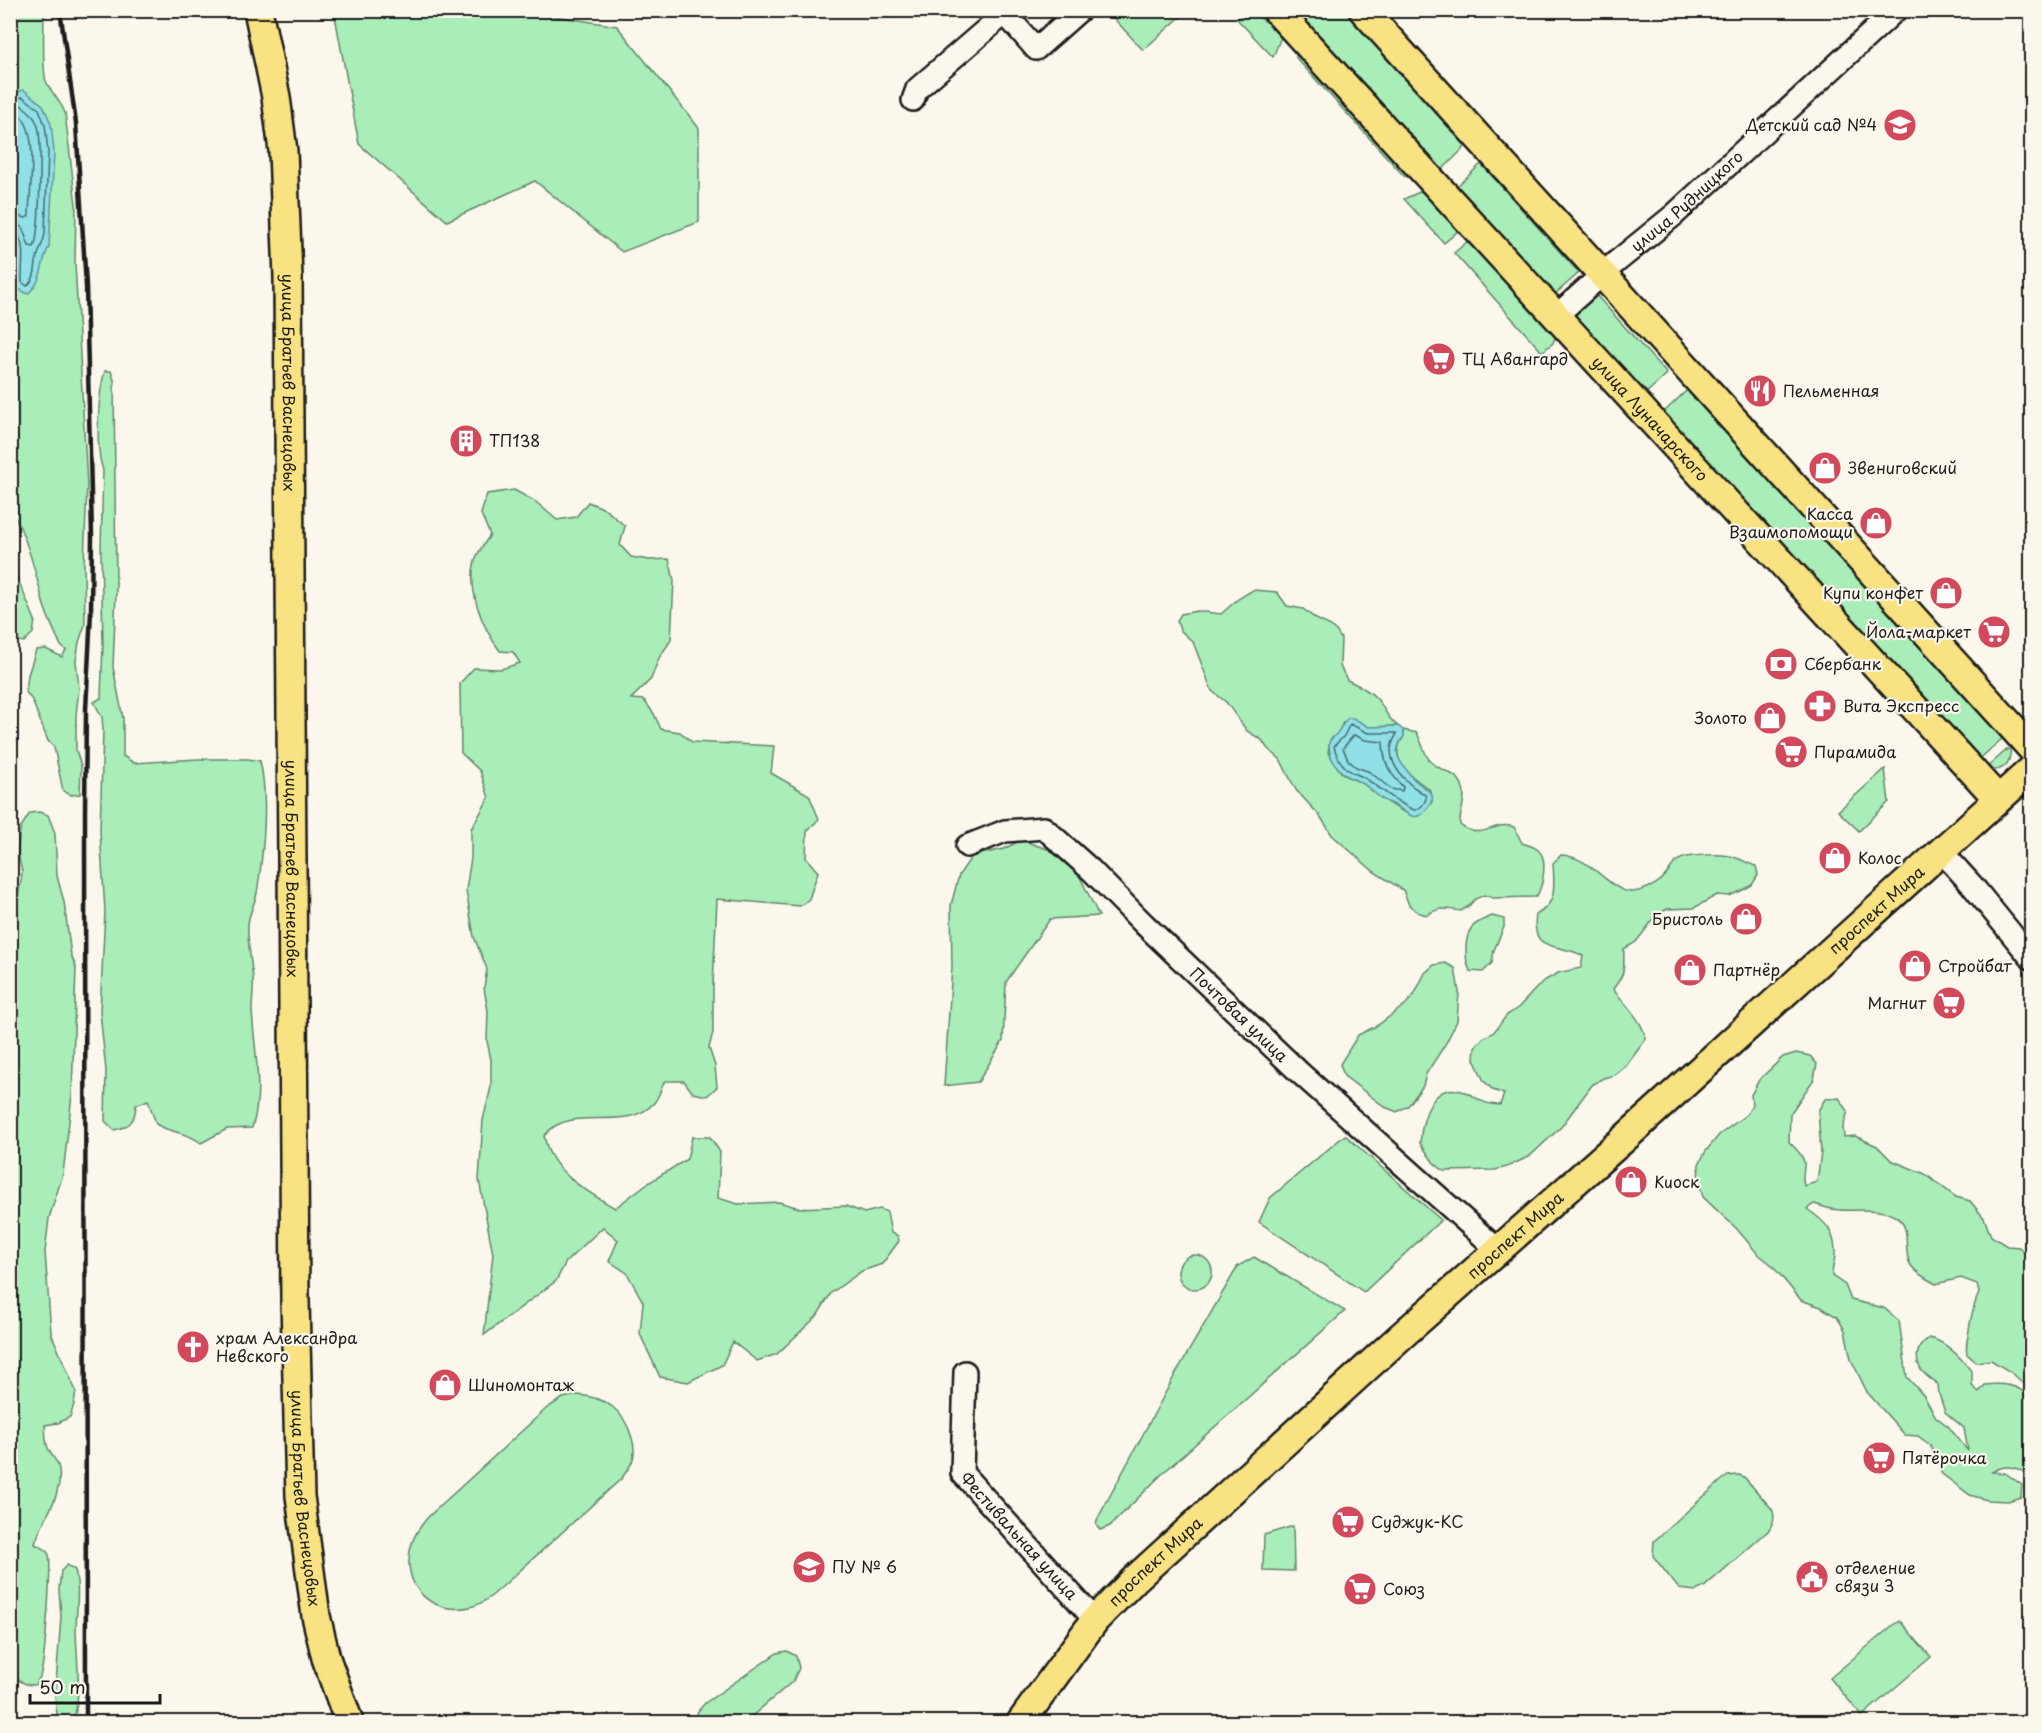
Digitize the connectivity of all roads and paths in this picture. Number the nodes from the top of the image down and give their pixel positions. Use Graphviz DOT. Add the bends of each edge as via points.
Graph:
graph roads {
  1 [pos="258,10"];
  2 [pos="1080,10"];
  3 [pos="1276,10"];
  4 [pos="1363,10"];
  5 [pos="1003,12"];
  6 [pos="1892,12"];
  7 [pos="913,100"];
  8 [pos="1603,275"];
  9 [pos="1556,316"];
  10 [pos="2031,749"];
  11 [pos="2031,770"];
  12 [pos="1998,799"];
  13 [pos="967,846"];
  14 [pos="1941,851"];
  15 [pos="2031,959"];
  16 [pos="1498,1250"];
  17 [pos="964,1372"];
  18 [pos="1095,1620"];
  19 [pos="349,1722"];
  20 [pos="1021,1722"];
  1 -- 19 [label="main road, улица Братьев Васнецовых" via="282,140 288,277 300,1497 316,1616 333,1681"];
  2 -- 5 [label="street" via="1036,49"];
  3 -- 9 [label="main road, улица Луначарского"];
  4 -- 8 [label="main road"];
  5 -- 7 [label="street" via="918,89"];
  6 -- 8 [label="street, улица Рудницкого" via="1674,215"];
  8 -- 9 [label="street, улица Рудницкого"];
  8 -- 10 [label="main road"];
  9 -- 12 [label="main road, улица Луначарского"];
  11 -- 12 [label="main road, проспект Мира"];
  12 -- 14 [label="main road, проспект Мира"];
  13 -- 16 [label="street, Почтовая улица" via="1005,831 1044,828 1300,1073"];
  14 -- 15 [label="street"];
  14 -- 16 [label="main road, проспект Мира"];
  16 -- 18 [label="main road, проспект Мира" via="1209,1511"];
  17 -- 18 [label="street, Фестивальная улица" via="962,1473"];
  18 -- 20 [label="main road, проспект Мира"];
}
